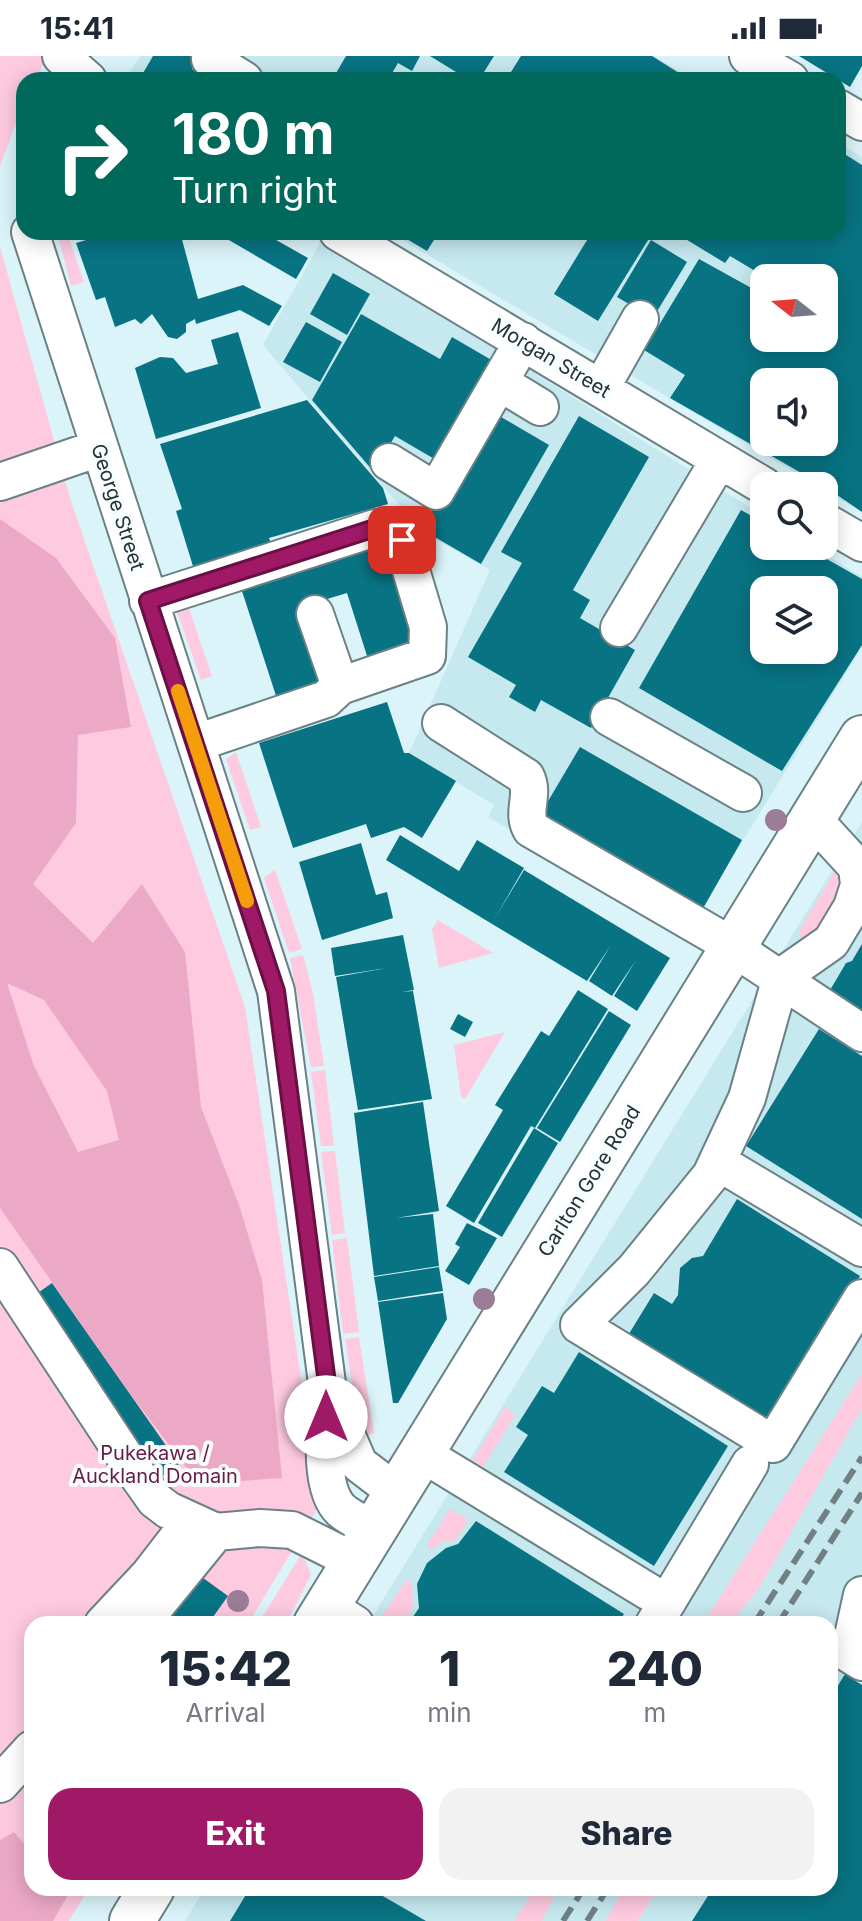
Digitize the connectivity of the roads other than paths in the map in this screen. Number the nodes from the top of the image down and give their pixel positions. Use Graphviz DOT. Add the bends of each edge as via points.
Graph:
graph roads {
  1 [pos="748,56"];
  2 [pos="210,59"];
  3 [pos="231,72"];
  4 [pos="776,72"];
  5 [pos="33,240"];
  6 [pos="352,240"];
  7 [pos="640,319"];
  8 [pos="523,341"];
  9 [pos="499,382"];
  10 [pos="601,388"];
  11 [pos="540,407"];
  12 [pos="99,448"];
  13 [pos="719,460"];
  14 [pos="389,462"];
  15 [pos="750,478"];
  16 [pos="0,482"];
  17 [pos="838,529"];
  18 [pos="862,543"];
  19 [pos="148,601"];
  20 [pos="315,614"];
  21 [pos="619,628"];
  22 [pos="340,686"];
  23 [pos="609,717"];
  24 [pos="441,723"];
  25 [pos="862,738"];
  26 [pos="196,743"];
  27 [pos="743,793"];
  28 [pos="813,819"];
  29 [pos="734,947"];
  30 [pos="781,977"];
  31 [pos="862,1033"];
  32 [pos="718,1162"];
  33 [pos="862,1248"];
  34 [pos="0,1267"];
  35 [pos="862,1298"];
  36 [pos="328,1391"];
  37 [pos="421,1453"];
  38 [pos="750,1464"];
  39 [pos="397,1493"];
  40 [pos="203,1527"];
  41 [pos="364,1546"];
  42 [pos="862,1595"];
  43 [pos="651,1608"];
  44 [pos="111,1616"];
  45 [pos="146,1616"];
  46 [pos="334,1616"];
  47 [pos="862,1662"];
  48 [pos="24,1758"];
  49 [pos="0,1784"];
  50 [pos="147,1896"];
  51 [pos="132,1921"];
  1 -- 4 [label="street"];
  2 -- 3 [label="street"];
  5 -- 12 [label="street, George Street"];
  6 -- 8 [label="street, Morgan Street"];
  7 -- 10 [label="street"];
  8 -- 9 [label="street"];
  8 -- 10 [label="street, Morgan Street"];
  9 -- 11 [label="street"];
  9 -- 14 [label="street" via="436,491"];
  10 -- 13 [label="street, Morgan Street"];
  12 -- 16 [label="street"];
  12 -- 19 [label="street, George Street"];
  13 -- 15 [label="street, Morgan Street"];
  13 -- 21 [label="street"];
  17 -- 18 [label="street"];
  19 -- 22 [label="street" via="375,528 402,540 428,627 427,656"];
  19 -- 26 [label="street, George Street"];
  20 -- 22 [label="street"];
  22 -- 26 [label="street" via="326,699"];
  23 -- 27 [label="street"];
  24 -- 29 [label="street" via="526,777 531,829"];
  25 -- 28 [label="main road, Carlton Gore Road"];
  26 -- 36 [label="street, George Street" via="276,991"];
  28 -- 29 [label="main road, Carlton Gore Road"];
  28 -- 30 [label="street" via="853,860 859,885 831,942"];
  29 -- 30 [label="street"];
  29 -- 37 [label="main road, Carlton Gore Road"];
  30 -- 31 [label="street"];
  30 -- 32 [label="street" via="747,1098"];
  32 -- 33 [label="street"];
  32 -- 35 [label="street" via="656,1246 579,1325 773,1444"];
  34 -- 40 [label="street" via="143,1484 168,1510"];
  36 -- 39 [label="street, George Street" via="359,1464"];
  36 -- 41 [label="street, George Street" via="325,1443 330,1492"];
  37 -- 39 [label="main road, Carlton Gore Road"];
  37 -- 43 [label="street"];
  38 -- 43 [label="street"];
  39 -- 41 [label="main road, Carlton Gore Road"];
  40 -- 41 [label="street" via="292,1530"];
  40 -- 44 [label="street"];
  40 -- 45 [label="street"];
  41 -- 46 [label="main road, Carlton Gore Road"];
  42 -- 47 [label="street" via="849,1654"];
  48 -- 49 [label="street"];
  50 -- 51 [label="main road"];
}
